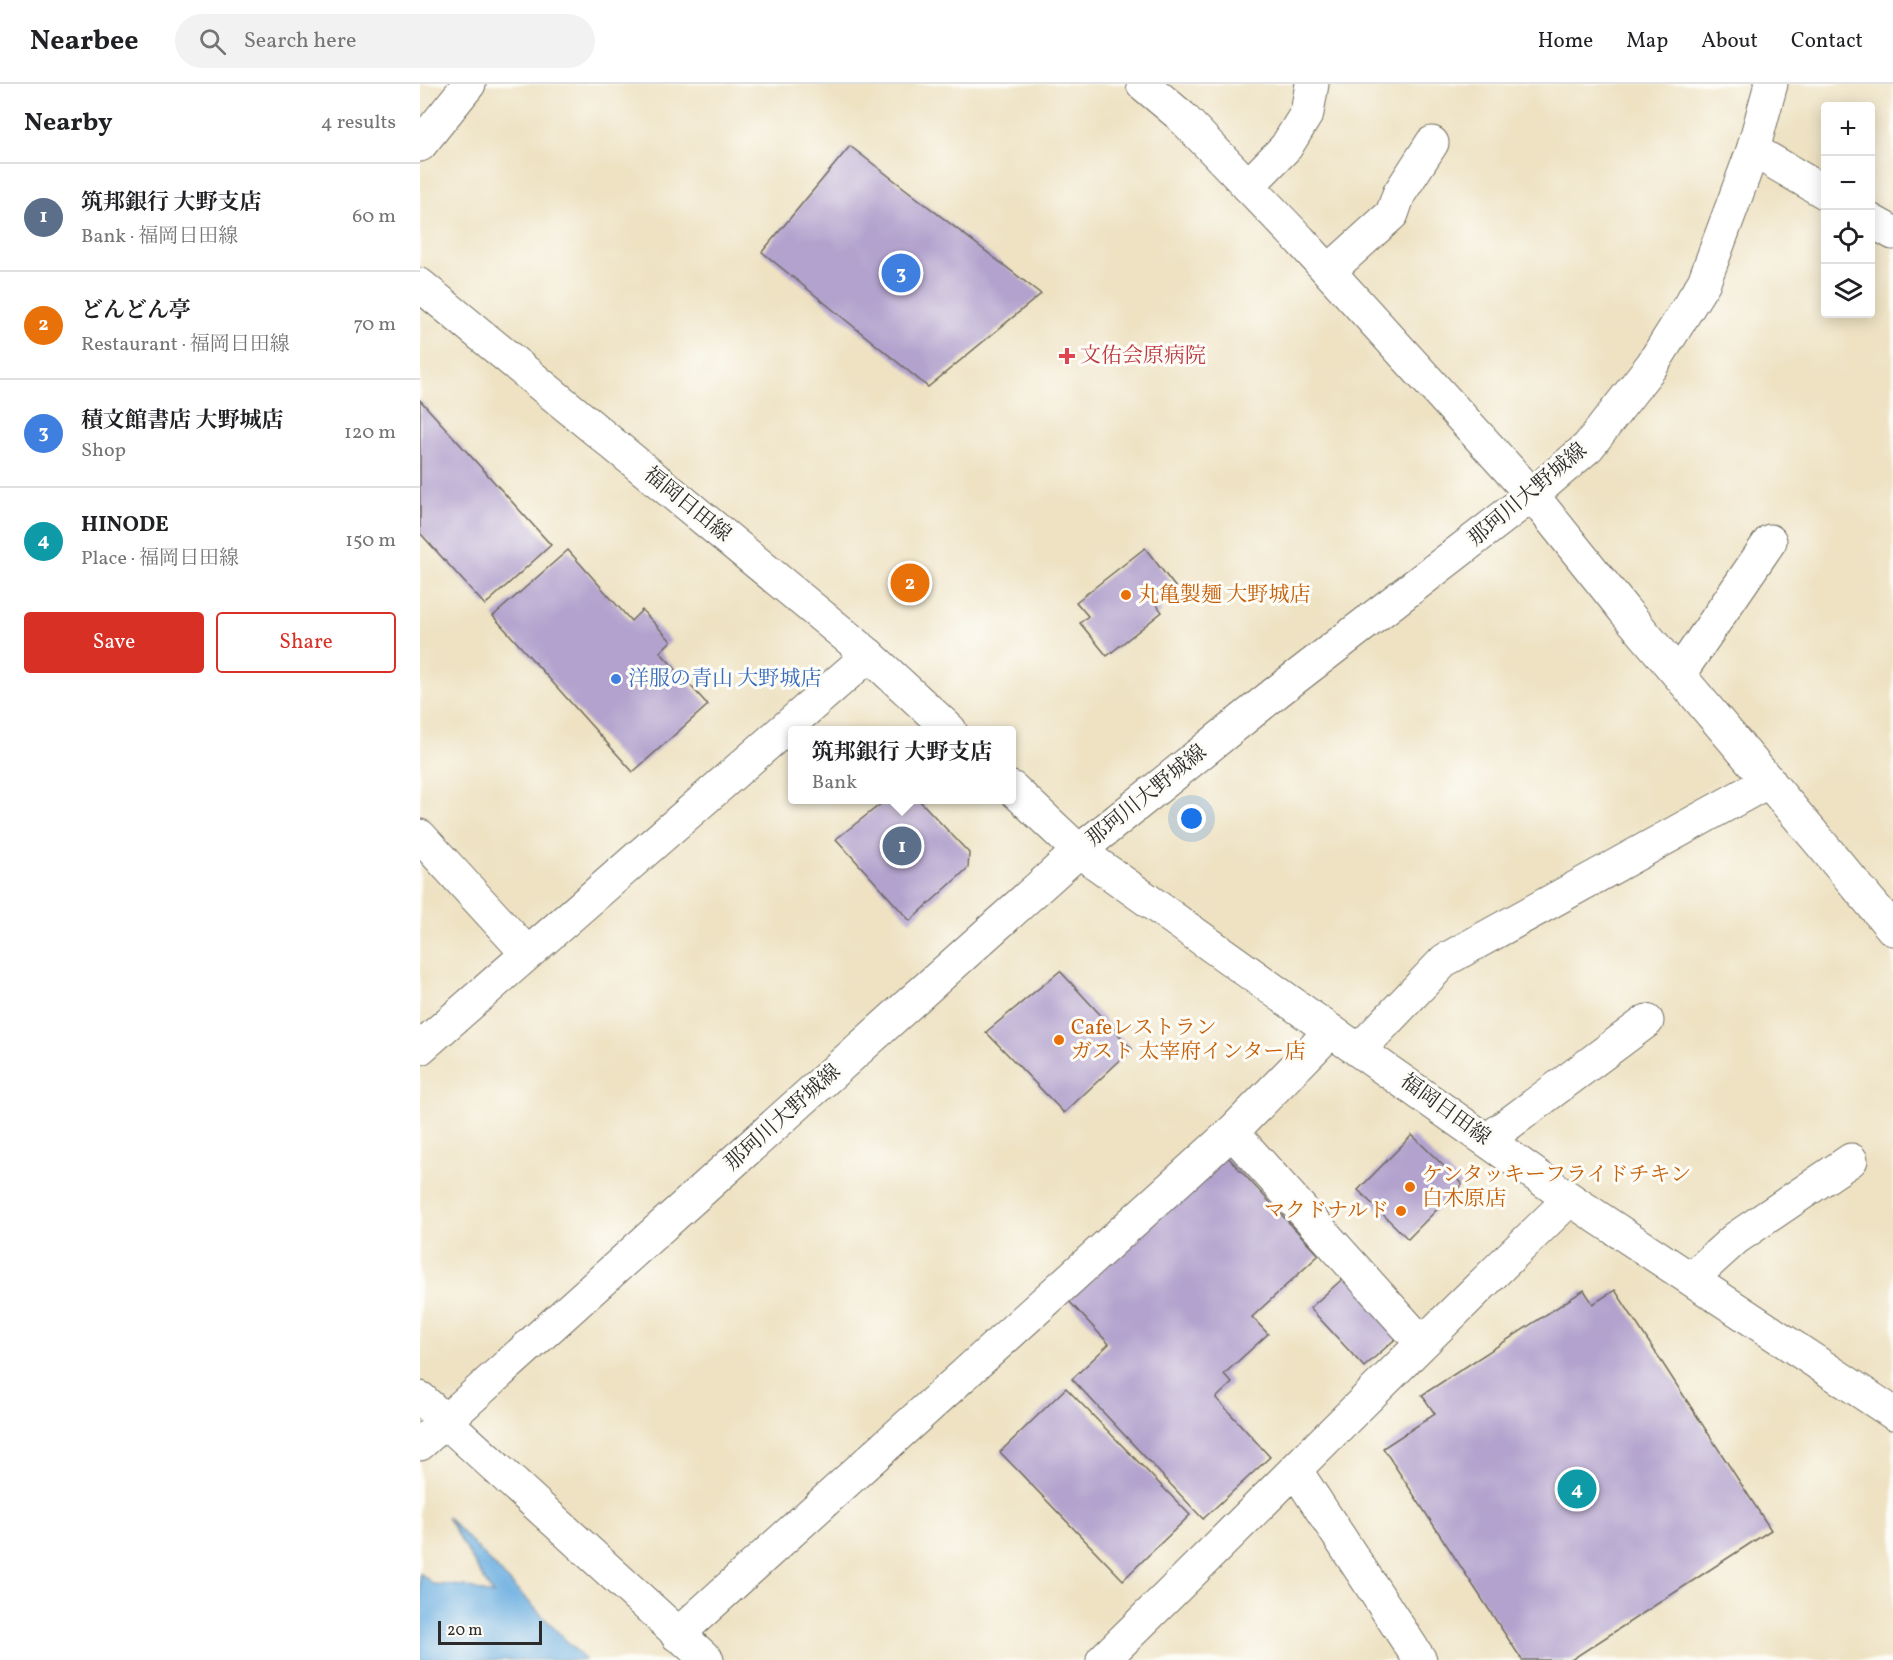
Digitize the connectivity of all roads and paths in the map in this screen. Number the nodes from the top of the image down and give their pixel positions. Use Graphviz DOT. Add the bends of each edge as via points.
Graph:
graph roads {
  1 [pos="469,84"];
  2 [pos="1143,84"];
  3 [pos="1312,84"];
  4 [pos="1771,84"];
  5 [pos="1432,143"];
  6 [pos="420,145"];
  7 [pos="1753,150"];
  8 [pos="1248,186"];
  9 [pos="1821,190"];
  10 [pos="1875,223"];
  11 [pos="1893,233"];
  12 [pos="1329,271"];
  13 [pos="420,285"];
  14 [pos="1532,495"];
  15 [pos="1770,541"];
  16 [pos="868,655"];
  17 [pos="1679,674"];
  18 [pos="946,726"];
  19 [pos="1768,781"];
  20 [pos="1016,793"];
  21 [pos="420,836"];
  22 [pos="1079,851"];
  23 [pos="1893,929"];
  24 [pos="527,953"];
  25 [pos="1647,1021"];
  26 [pos="1331,1030"];
  27 [pos="420,1048"];
  28 [pos="1360,1049"];
  29 [pos="1232,1132"];
  30 [pos="1487,1140"];
  31 [pos="1851,1160"];
  32 [pos="1570,1199"];
  33 [pos="1692,1278"];
  34 [pos="1421,1342"];
  35 [pos="420,1398"];
  36 [pos="1893,1413"];
  37 [pos="432,1434"];
  38 [pos="1296,1471"];
  39 [pos="677,1635"];
  40 [pos="707,1660"];
  41 [pos="1103,1660"];
  42 [pos="1420,1660"];
  1 -- 6 [label="street"];
  2 -- 8 [label="street" via="1181,116"];
  3 -- 8 [label="street" via="1302,122 1286,147"];
  4 -- 7 [label="street, 那珂川大野城線"];
  5 -- 12 [label="street" via="1399,194 1392,214"];
  7 -- 9 [label="street"];
  7 -- 14 [label="street, 那珂川大野城線" via="1704,282 1652,365 1588,447"];
  8 -- 12 [label="street"];
  10 -- 11 [label="street"];
  12 -- 14 [label="street"];
  13 -- 16 [label="street, 福岡日田線"];
  14 -- 17 [label="street"];
  14 -- 22 [label="street, 那珂川大野城線"];
  15 -- 17 [label="street"];
  16 -- 18 [label="street, 福岡日田線"];
  16 -- 24 [label="street"];
  17 -- 19 [label="street"];
  19 -- 23 [label="street"];
  19 -- 28 [label="street" via="1445,960"];
  20 -- 22 [label="street, 福岡日田線"];
  21 -- 24 [label="street"];
  22 -- 26 [label="street, 福岡日田線"];
  22 -- 37 [label="street, 那珂川大野城線"];
  24 -- 27 [label="street"];
  25 -- 30 [label="street"];
  26 -- 28 [label="street, 福岡日田線"];
  26 -- 29 [label="street"];
  28 -- 30 [label="street, 福岡日田線"];
  29 -- 34 [label="street"];
  29 -- 39 [label="street"];
  30 -- 32 [label="street, 福岡日田線"];
  31 -- 33 [label="street" via="1736,1238"];
  32 -- 33 [label="street, 福岡日田線"];
  32 -- 34 [label="street"];
  33 -- 36 [label="street, 福岡日田線"];
  34 -- 38 [label="street"];
  35 -- 37 [label="street"];
  37 -- 39 [label="street"];
  38 -- 41 [label="street"];
  38 -- 42 [label="street"];
  39 -- 40 [label="street"];
}
